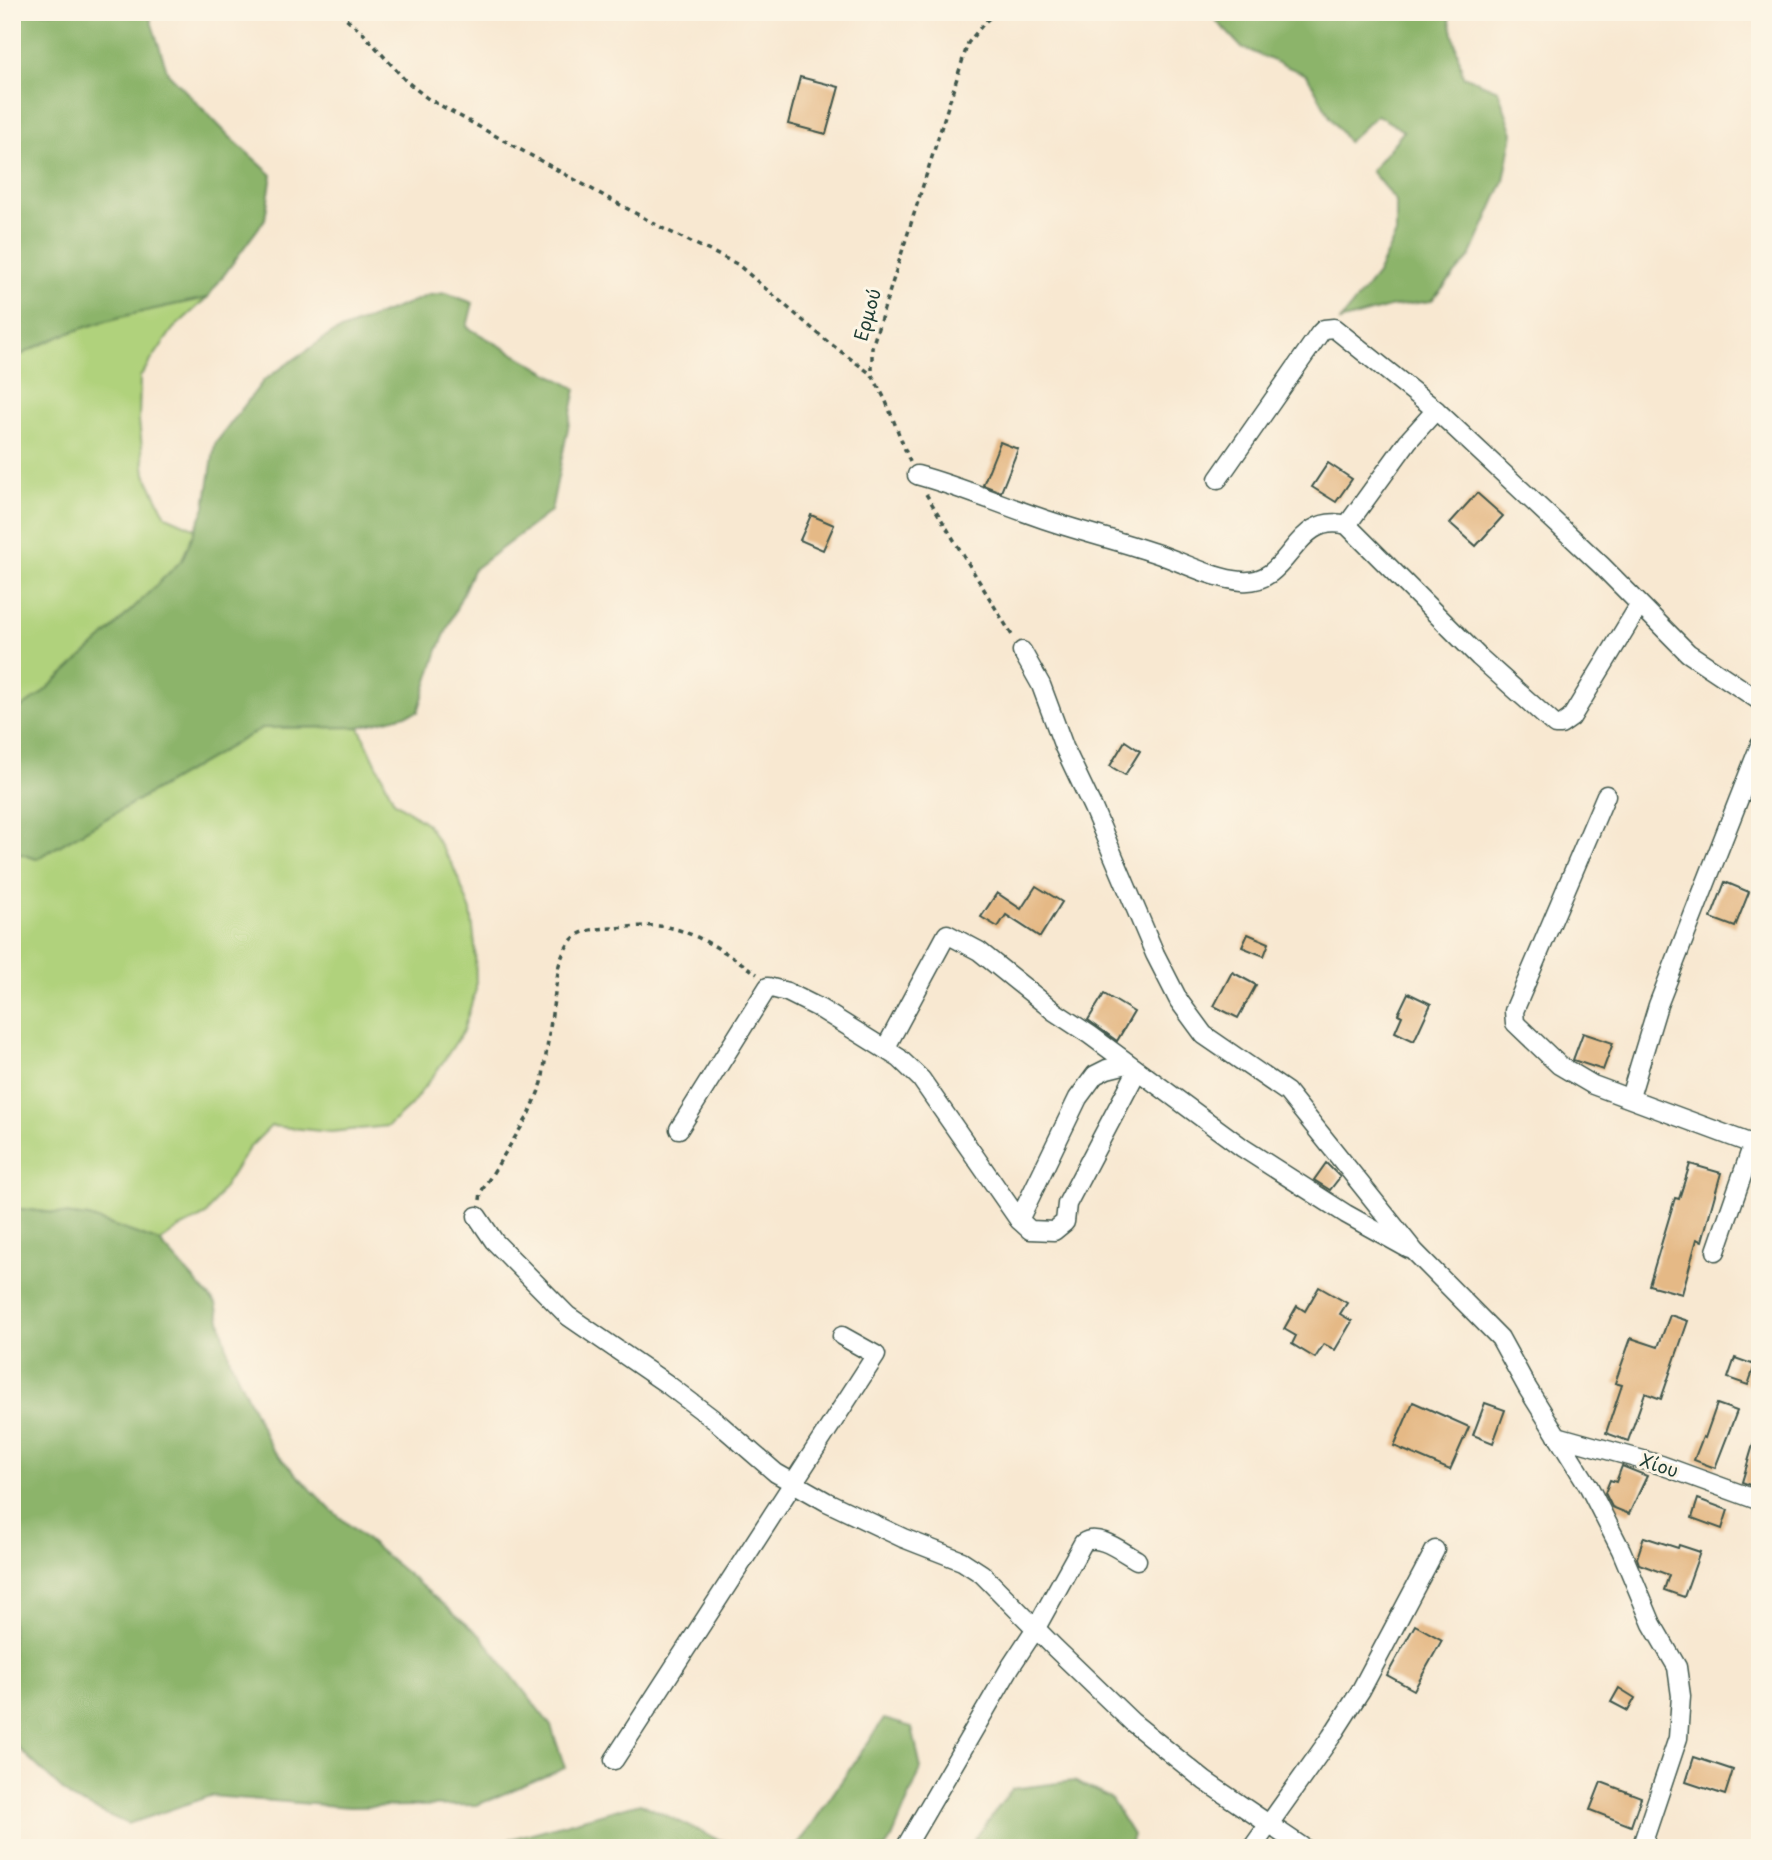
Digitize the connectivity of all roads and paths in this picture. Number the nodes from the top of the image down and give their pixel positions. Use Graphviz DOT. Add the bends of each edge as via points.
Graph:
graph roads {
  1 [pos="339,12"];
  2 [pos="996,12"];
  3 [pos="872,375"];
  4 [pos="1436,410"];
  5 [pos="917,475"];
  6 [pos="1217,479"];
  7 [pos="1346,525"];
  8 [pos="1639,606"];
  9 [pos="1022,652"];
  10 [pos="1760,701"];
  11 [pos="1760,745"];
  12 [pos="1606,795"];
  13 [pos="768,987"];
  14 [pos="885,1049"];
  15 [pos="1132,1068"];
  16 [pos="1630,1097"];
  17 [pos="679,1129"];
  18 [pos="1757,1146"];
  19 [pos="477,1216"];
  20 [pos="1019,1220"];
  21 [pos="1716,1251"];
  22 [pos="1415,1252"];
  23 [pos="842,1336"];
  24 [pos="1557,1436"];
  25 [pos="794,1483"];
  26 [pos="1760,1501"];
  27 [pos="1435,1550"];
  28 [pos="1137,1560"];
  29 [pos="1036,1628"];
  30 [pos="614,1760"];
  31 [pos="1268,1825"];
  32 [pos="905,1848"];
  33 [pos="1252,1848"];
  34 [pos="1304,1848"];
  35 [pos="1641,1848"];
  1 -- 3 [label="path" via="427,98 664,229 737,264"];
  2 -- 3 [label="path, Ερμού" via="968,43 872,347"];
  3 -- 5 [label="path"];
  4 -- 6 [label="street" via="1329,327 1320,333"];
  4 -- 7 [label="street"];
  4 -- 8 [label="street"];
  5 -- 7 [label="street" via="1245,582 1275,569 1310,529 1323,523"];
  5 -- 9 [label="path"];
  7 -- 8 [label="street" via="1555,725 1571,718"];
  8 -- 10 [label="street" via="1688,653"];
  9 -- 22 [label="street" via="1041,685 1064,747 1179,1001 1204,1035 1287,1092"];
  11 -- 16 [label="street" via="1658,1005"];
  12 -- 16 [label="street" via="1514,1019 1559,1065 1593,1085"];
  13 -- 14 [label="street" via="819,1008"];
  13 -- 17 [label="street"];
  13 -- 19 [label="path" via="730,956 662,926 587,929 575,935 564,948 559,965 542,1083 530,1113 481,1192"];
  14 -- 15 [label="street" via="947,934 979,951"];
  14 -- 20 [label="street" via="920,1079"];
  15 -- 20 [label="street" via="1107,1069 1095,1075 1078,1098"];
  15 -- 20 [label="street" via="1067,1204 1065,1222 1054,1231 1030,1230"];
  15 -- 22 [label="street" via="1243,1148"];
  16 -- 18 [label="street"];
  18 -- 21 [label="street"];
  19 -- 25 [label="street" via="494,1241 568,1316 667,1384"];
  22 -- 24 [label="street" via="1500,1338"];
  23 -- 25 [label="street" via="876,1355"];
  24 -- 26 [label="street, Χίου" via="1661,1465"];
  24 -- 35 [label="street" via="1589,1487 1651,1623 1677,1667 1681,1696 1678,1738"];
  25 -- 29 [label="street" via="903,1538 962,1561 982,1574"];
  25 -- 30 [label="street"];
  27 -- 31 [label="street" via="1361,1690"];
  28 -- 29 [label="street" via="1089,1538"];
  29 -- 31 [label="street" via="1132,1721"];
  29 -- 32 [label="street"];
  31 -- 33 [label="street"];
  31 -- 34 [label="street"];
}
